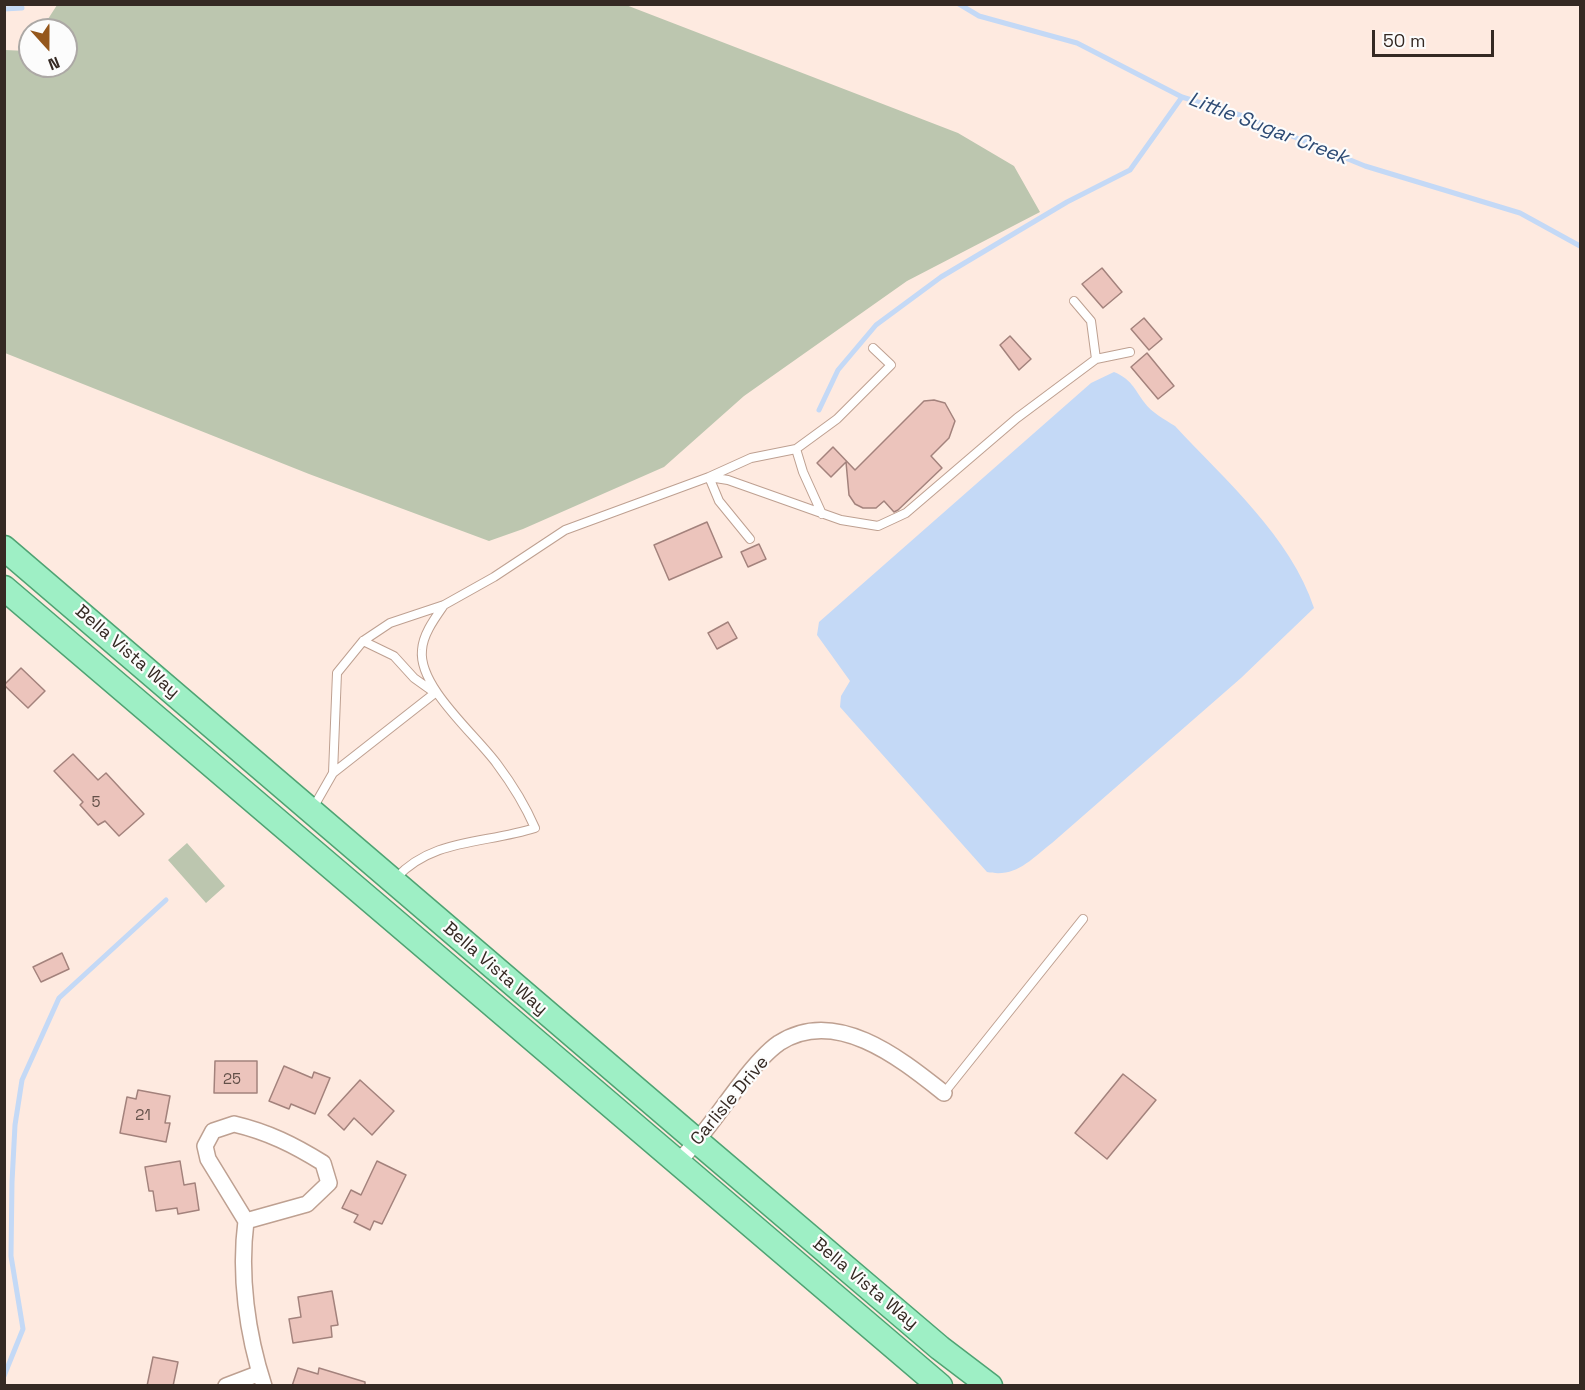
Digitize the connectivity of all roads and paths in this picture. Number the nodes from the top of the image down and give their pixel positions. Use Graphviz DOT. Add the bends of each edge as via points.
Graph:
graph roads {
  1 [pos="1074,300"];
  2 [pos="873,348"];
  3 [pos="1131,352"];
  4 [pos="1096,359"];
  5 [pos="796,449"];
  6 [pos="708,477"];
  7 [pos="822,514"];
  8 [pos="750,539"];
  9 [pos="4,548"];
  10 [pos="4,588"];
  11 [pos="444,605"];
  12 [pos="363,641"];
  13 [pos="435,693"];
  14 [pos="333,773"];
  15 [pos="311,810"];
  16 [pos="393,881"];
  17 [pos="1083,919"];
  18 [pos="944,1093"];
  19 [pos="698,1142"];
  20 [pos="678,1162"];
  21 [pos="246,1221"];
  22 [pos="262,1379"];
  23 [pos="226,1386"];
  24 [pos="940,1386"];
  25 [pos="990,1386"];
  1 -- 4 [label="lane" via="1091,321"];
  2 -- 5 [label="lane" via="891,365 837,419"];
  3 -- 4 [label="lane"];
  4 -- 7 [label="lane" via="1017,418 906,513 878,526"];
  5 -- 6 [label="lane" via="751,458"];
  5 -- 7 [label="lane"];
  6 -- 7 [label="lane" via="728,480"];
  6 -- 8 [label="lane" via="718,501"];
  6 -- 11 [label="lane" via="565,530"];
  9 -- 15 [label="main road, Bella Vista Way"];
  10 -- 20 [label="main road, Bella Vista Way"];
  11 -- 12 [label="lane" via="390,623"];
  11 -- 13 [label="lane" via="430,626 421,651"];
  12 -- 13 [label="lane" via="394,656"];
  12 -- 14 [label="lane" via="337,673"];
  13 -- 14 [label="lane"];
  13 -- 16 [label="lane" via="498,765 523,801 535,828 432,851 410,862"];
  14 -- 15 [label="lane"];
  15 -- 16 [label="main road, Bella Vista Way"];
  16 -- 19 [label="main road, Bella Vista Way"];
  17 -- 18 [label="lane"];
  18 -- 19 [label="street, Carlisle Drive" via="874,1044 841,1032 809,1031 779,1043 743,1081"];
  19 -- 20 [label="street, Carlisle Drive"];
  19 -- 25 [label="main road, Bella Vista Way"];
  20 -- 24 [label="main road, Bella Vista Way"];
  21 -- 21 [label="street" via="208,1159 205,1146 213,1131 223,1126 234,1124 290,1142 323,1163 327,1173 328,1183 307,1204"];
  21 -- 22 [label="street" via="244,1274 248,1317"];
  22 -- 23 [label="street"];
}
